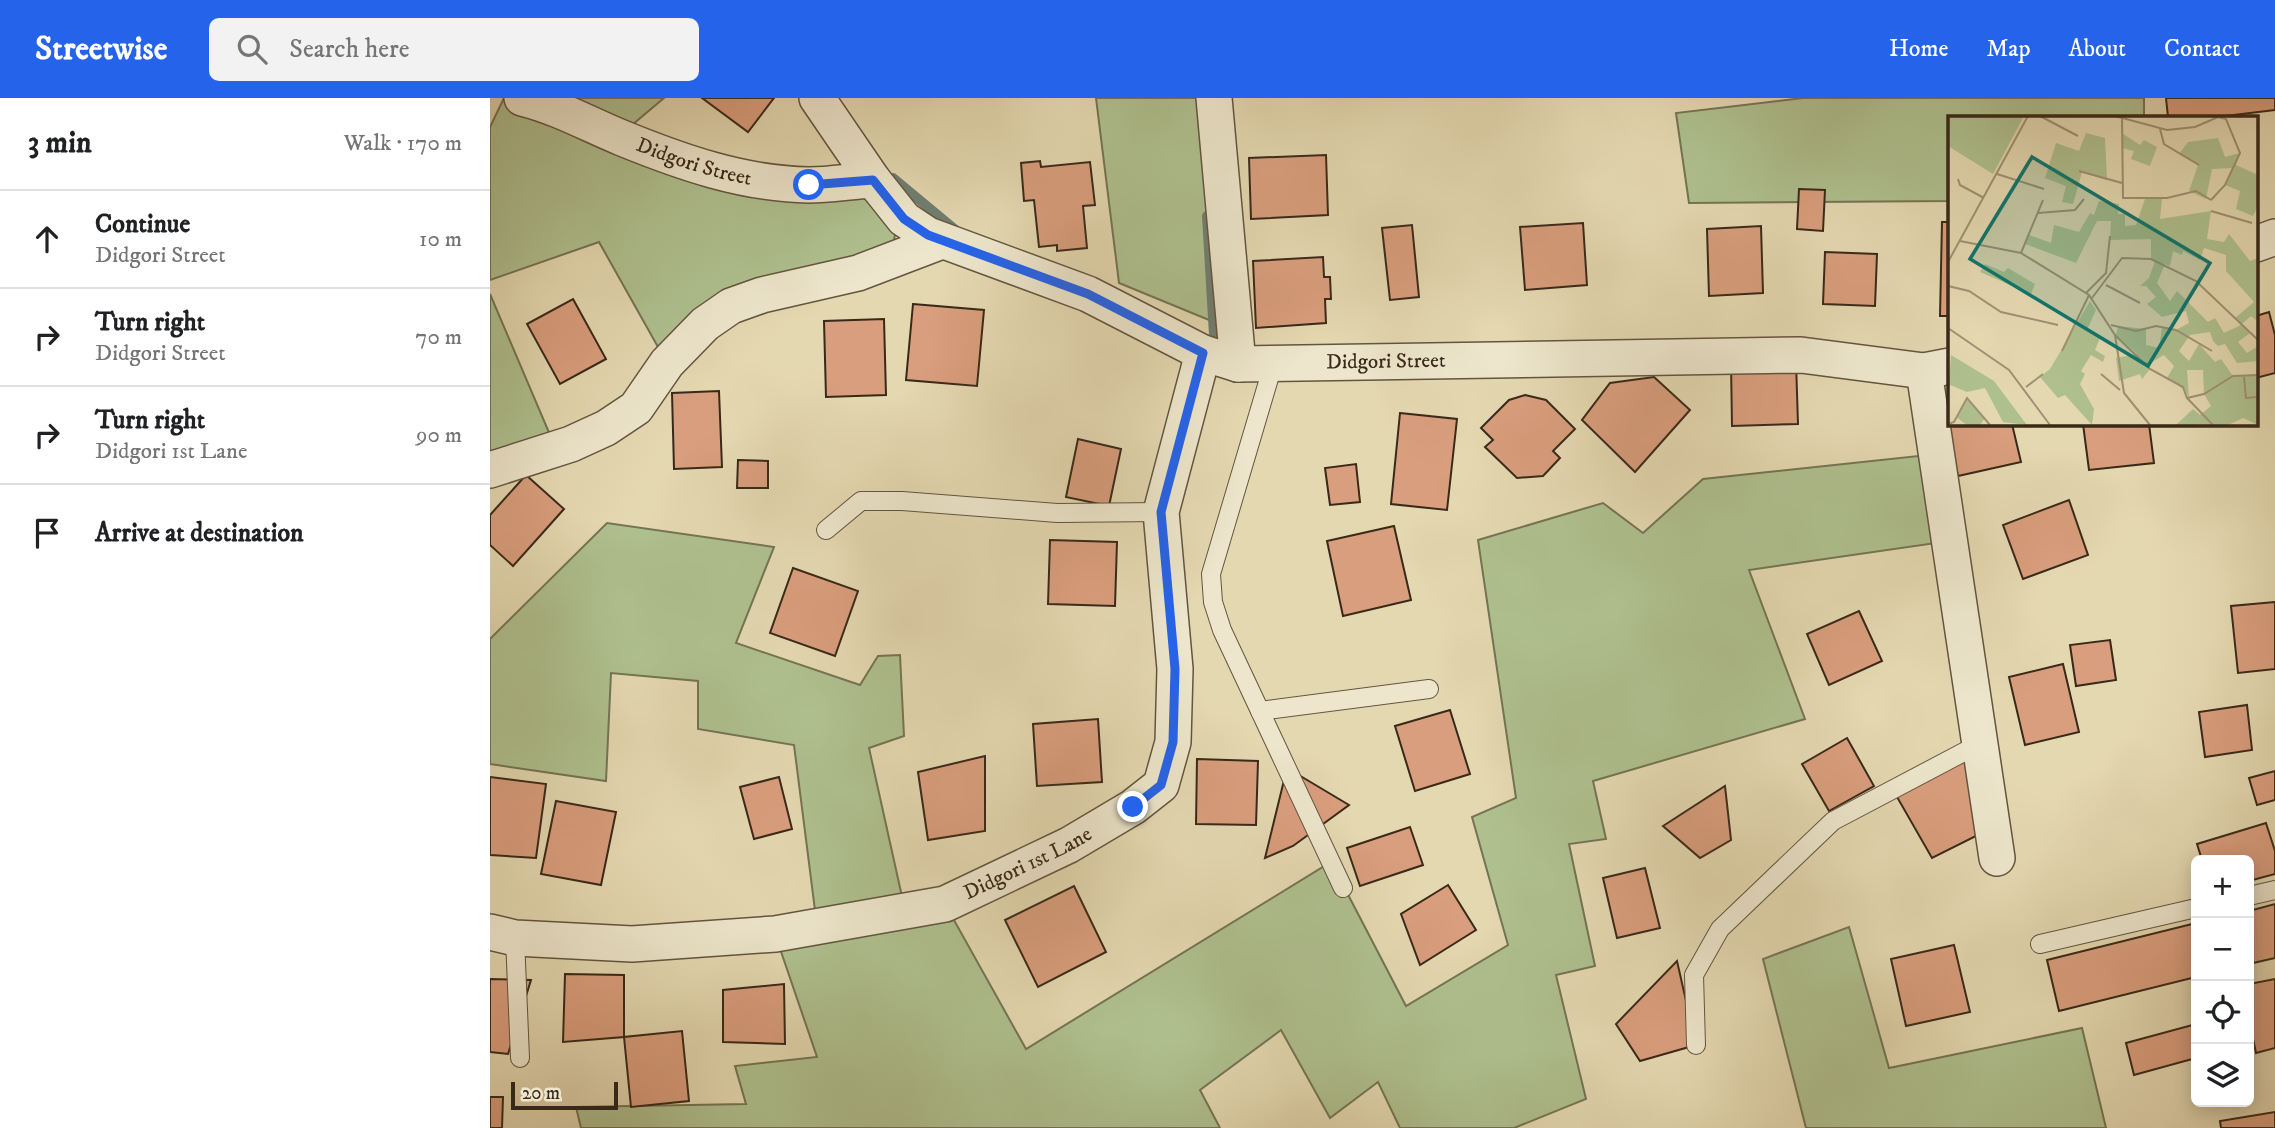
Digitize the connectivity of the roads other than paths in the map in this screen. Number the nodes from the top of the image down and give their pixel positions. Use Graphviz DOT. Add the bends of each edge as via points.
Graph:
graph roads {
  1 [pos="522,98"];
  2 [pos="817,98"];
  3 [pos="1214,98"];
  4 [pos="873,180"];
  5 [pos="2275,237"];
  6 [pos="942,241"];
  7 [pos="2258,243"];
  8 [pos="1203,353"];
  9 [pos="1238,364"];
  10 [pos="1273,365"];
  11 [pos="1937,368"];
  12 [pos="490,470"];
  13 [pos="1161,512"];
  14 [pos="825,530"];
  15 [pos="1429,689"];
  16 [pos="1260,711"];
  17 [pos="1981,743"];
  18 [pos="1997,858"];
  19 [pos="1343,888"];
  20 [pos="2275,890"];
  21 [pos="2254,895"];
  22 [pos="2191,909"];
  23 [pos="502,935"];
  24 [pos="2040,944"];
  25 [pos="1696,1045"];
  26 [pos="520,1058"];
  1 -- 4 [label="street, Didgori Street" via="552,105 689,164 752,180 809,185"];
  2 -- 4 [label="street, Didgori Street"];
  3 -- 9 [label="street"];
  4 -- 6 [label="street, Didgori Street" via="904,219"];
  5 -- 7 [label="street"];
  6 -- 8 [label="street, Didgori Street" via="1088,294"];
  6 -- 12 [label="street" via="858,273 731,306 705,324 667,363 636,408 571,444"];
  8 -- 9 [label="street, Didgori Street"];
  8 -- 13 [label="street, Didgori 1st Lane"];
  9 -- 10 [label="street, Didgori Street"];
  10 -- 11 [label="street, Didgori Street" via="1801,355"];
  10 -- 16 [label="lane" via="1211,574 1222,630"];
  11 -- 17 [label="street"];
  13 -- 14 [label="lane" via="1057,513 861,501"];
  13 -- 23 [label="street, Didgori 1st Lane" via="1175,669 1173,742 1161,785 1133,807 1069,845 945,904 762,935 632,944"];
  15 -- 16 [label="lane"];
  16 -- 19 [label="lane"];
  17 -- 18 [label="street"];
  17 -- 25 [label="lane" via="1833,821 1720,929 1694,975"];
  20 -- 21 [label="lane"];
  22 -- 24 [label="lane"];
  23 -- 26 [label="lane"];
}
